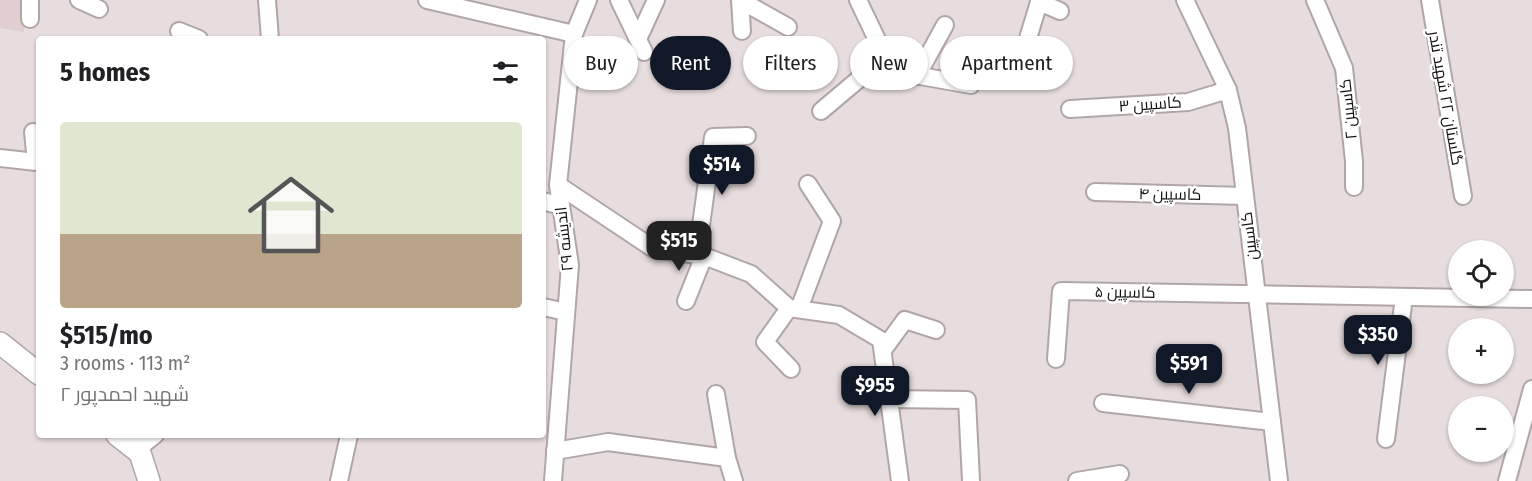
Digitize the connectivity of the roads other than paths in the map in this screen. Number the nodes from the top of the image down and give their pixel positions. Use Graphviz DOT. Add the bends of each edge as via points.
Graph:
graph roads {
  1 [pos="30,0"];
  2 [pos="79,0"];
  3 [pos="267,0"];
  4 [pos="427,0"];
  5 [pos="588,0"];
  6 [pos="619,0"];
  7 [pos="656,0"];
  8 [pos="740,0"];
  9 [pos="858,0"];
  10 [pos="1185,0"];
  11 [pos="1315,0"];
  12 [pos="1430,0"];
  13 [pos="99,9"];
  14 [pos="1060,11"];
  15 [pos="30,19"];
  16 [pos="945,25"];
  17 [pos="788,27"];
  18 [pos="179,31"];
  19 [pos="742,31"];
  20 [pos="574,34"];
  21 [pos="192,36"];
  22 [pos="270,36"];
  23 [pos="875,36"];
  24 [pos="928,56"];
  25 [pos="928,78"];
  26 [pos="850,87"];
  27 [pos="1228,90"];
  28 [pos="1070,110"];
  29 [pos="821,111"];
  30 [pos="33,132"];
  31 [pos="747,136"];
  32 [pos="0,158"];
  33 [pos="808,184"];
  34 [pos="558,185"];
  35 [pos="1354,188"];
  36 [pos="1095,192"];
  37 [pos="1245,196"];
  38 [pos="1463,196"];
  39 [pos="546,202"];
  40 [pos="561,206"];
  41 [pos="700,256"];
  42 [pos="1256,294"];
  43 [pos="1404,297"];
  44 [pos="1532,299"];
  45 [pos="686,301"];
  46 [pos="546,308"];
  47 [pos="794,308"];
  48 [pos="566,312"];
  49 [pos="936,330"];
  50 [pos="0,343"];
  51 [pos="883,350"];
  52 [pos="1056,358"];
  53 [pos="791,369"];
  54 [pos="36,372"];
  55 [pos="1532,389"];
  56 [pos="716,394"];
  57 [pos="890,399"];
  58 [pos="1103,403"];
  59 [pos="1272,422"];
  60 [pos="550,431"];
  61 [pos="121,438"];
  62 [pos="151,438"];
  63 [pos="348,438"];
  64 [pos="1386,439"];
  65 [pos="136,450"];
  66 [pos="555,451"];
  67 [pos="727,458"];
  68 [pos="1119,474"];
  69 [pos="149,481"];
  70 [pos="339,481"];
  71 [pos="553,481"];
  72 [pos="734,481"];
  73 [pos="900,481"];
  74 [pos="971,481"];
  75 [pos="1077,481"];
  76 [pos="1279,481"];
  77 [pos="1506,481"];
  1 -- 15 [label="street"];
  2 -- 13 [label="street"];
  3 -- 22 [label="street"];
  4 -- 20 [label="street"];
  5 -- 20 [label="street, اندیشه ۲۹"];
  6 -- 7 [label="street" via="641,46"];
  8 -- 17 [label="street"];
  8 -- 19 [label="street"];
  9 -- 23 [label="street"];
  10 -- 27 [label="street, کاسپین"];
  11 -- 35 [label="street, کاسپین ۲" via="1344,68"];
  12 -- 38 [label="street, گلستان ۲۲ شهید تندر"];
  14 -- 25 [label="street" via="1039,2 1020,65 979,58 971,85"];
  16 -- 24 [label="street"];
  18 -- 21 [label="street"];
  20 -- 34 [label="street, اندیشه ۲۹"];
  26 -- 29 [label="street"];
  27 -- 28 [label="street, کاسپین ۳" via="1188,102"];
  27 -- 37 [label="street, کاسپین"];
  30 -- 32 [label="street" via="36,162"];
  31 -- 41 [label="street" via="713,137"];
  33 -- 47 [label="street" via="832,221"];
  34 -- 40 [label="street, اندیشه ۲۹"];
  34 -- 41 [label="street" via="654,249"];
  36 -- 37 [label="street, کاسپین ۴"];
  37 -- 42 [label="street, کاسپین"];
  39 -- 40 [label="street"];
  40 -- 48 [label="street, اندیشه ۲۹" via="570,265"];
  41 -- 45 [label="street"];
  41 -- 47 [label="street" via="751,274"];
  42 -- 43 [label="street"];
  42 -- 52 [label="street, کاسپین ۵" via="1061,291"];
  42 -- 59 [label="street, کاسپین"];
  43 -- 44 [label="street"];
  43 -- 64 [label="street"];
  46 -- 48 [label="street"];
  47 -- 51 [label="street" via="839,315 881,340"];
  47 -- 53 [label="street" via="765,342"];
  48 -- 60 [label="street, اندیشه ۲۹"];
  49 -- 51 [label="street" via="905,320"];
  50 -- 54 [label="main road"];
  51 -- 57 [label="street"];
  55 -- 77 [label="street"];
  56 -- 67 [label="street"];
  57 -- 73 [label="street"];
  57 -- 74 [label="street" via="967,400"];
  58 -- 59 [label="street"];
  59 -- 76 [label="street, کاسپین"];
  60 -- 66 [label="street, اندیشه ۲۹"];
  61 -- 65 [label="main road"];
  62 -- 65 [label="street"];
  63 -- 70 [label="street"];
  65 -- 69 [label="main road"];
  66 -- 67 [label="street" via="608,442"];
  66 -- 71 [label="street, اندیشه ۲۹"];
  67 -- 72 [label="street"];
  68 -- 75 [label="street"];
}
